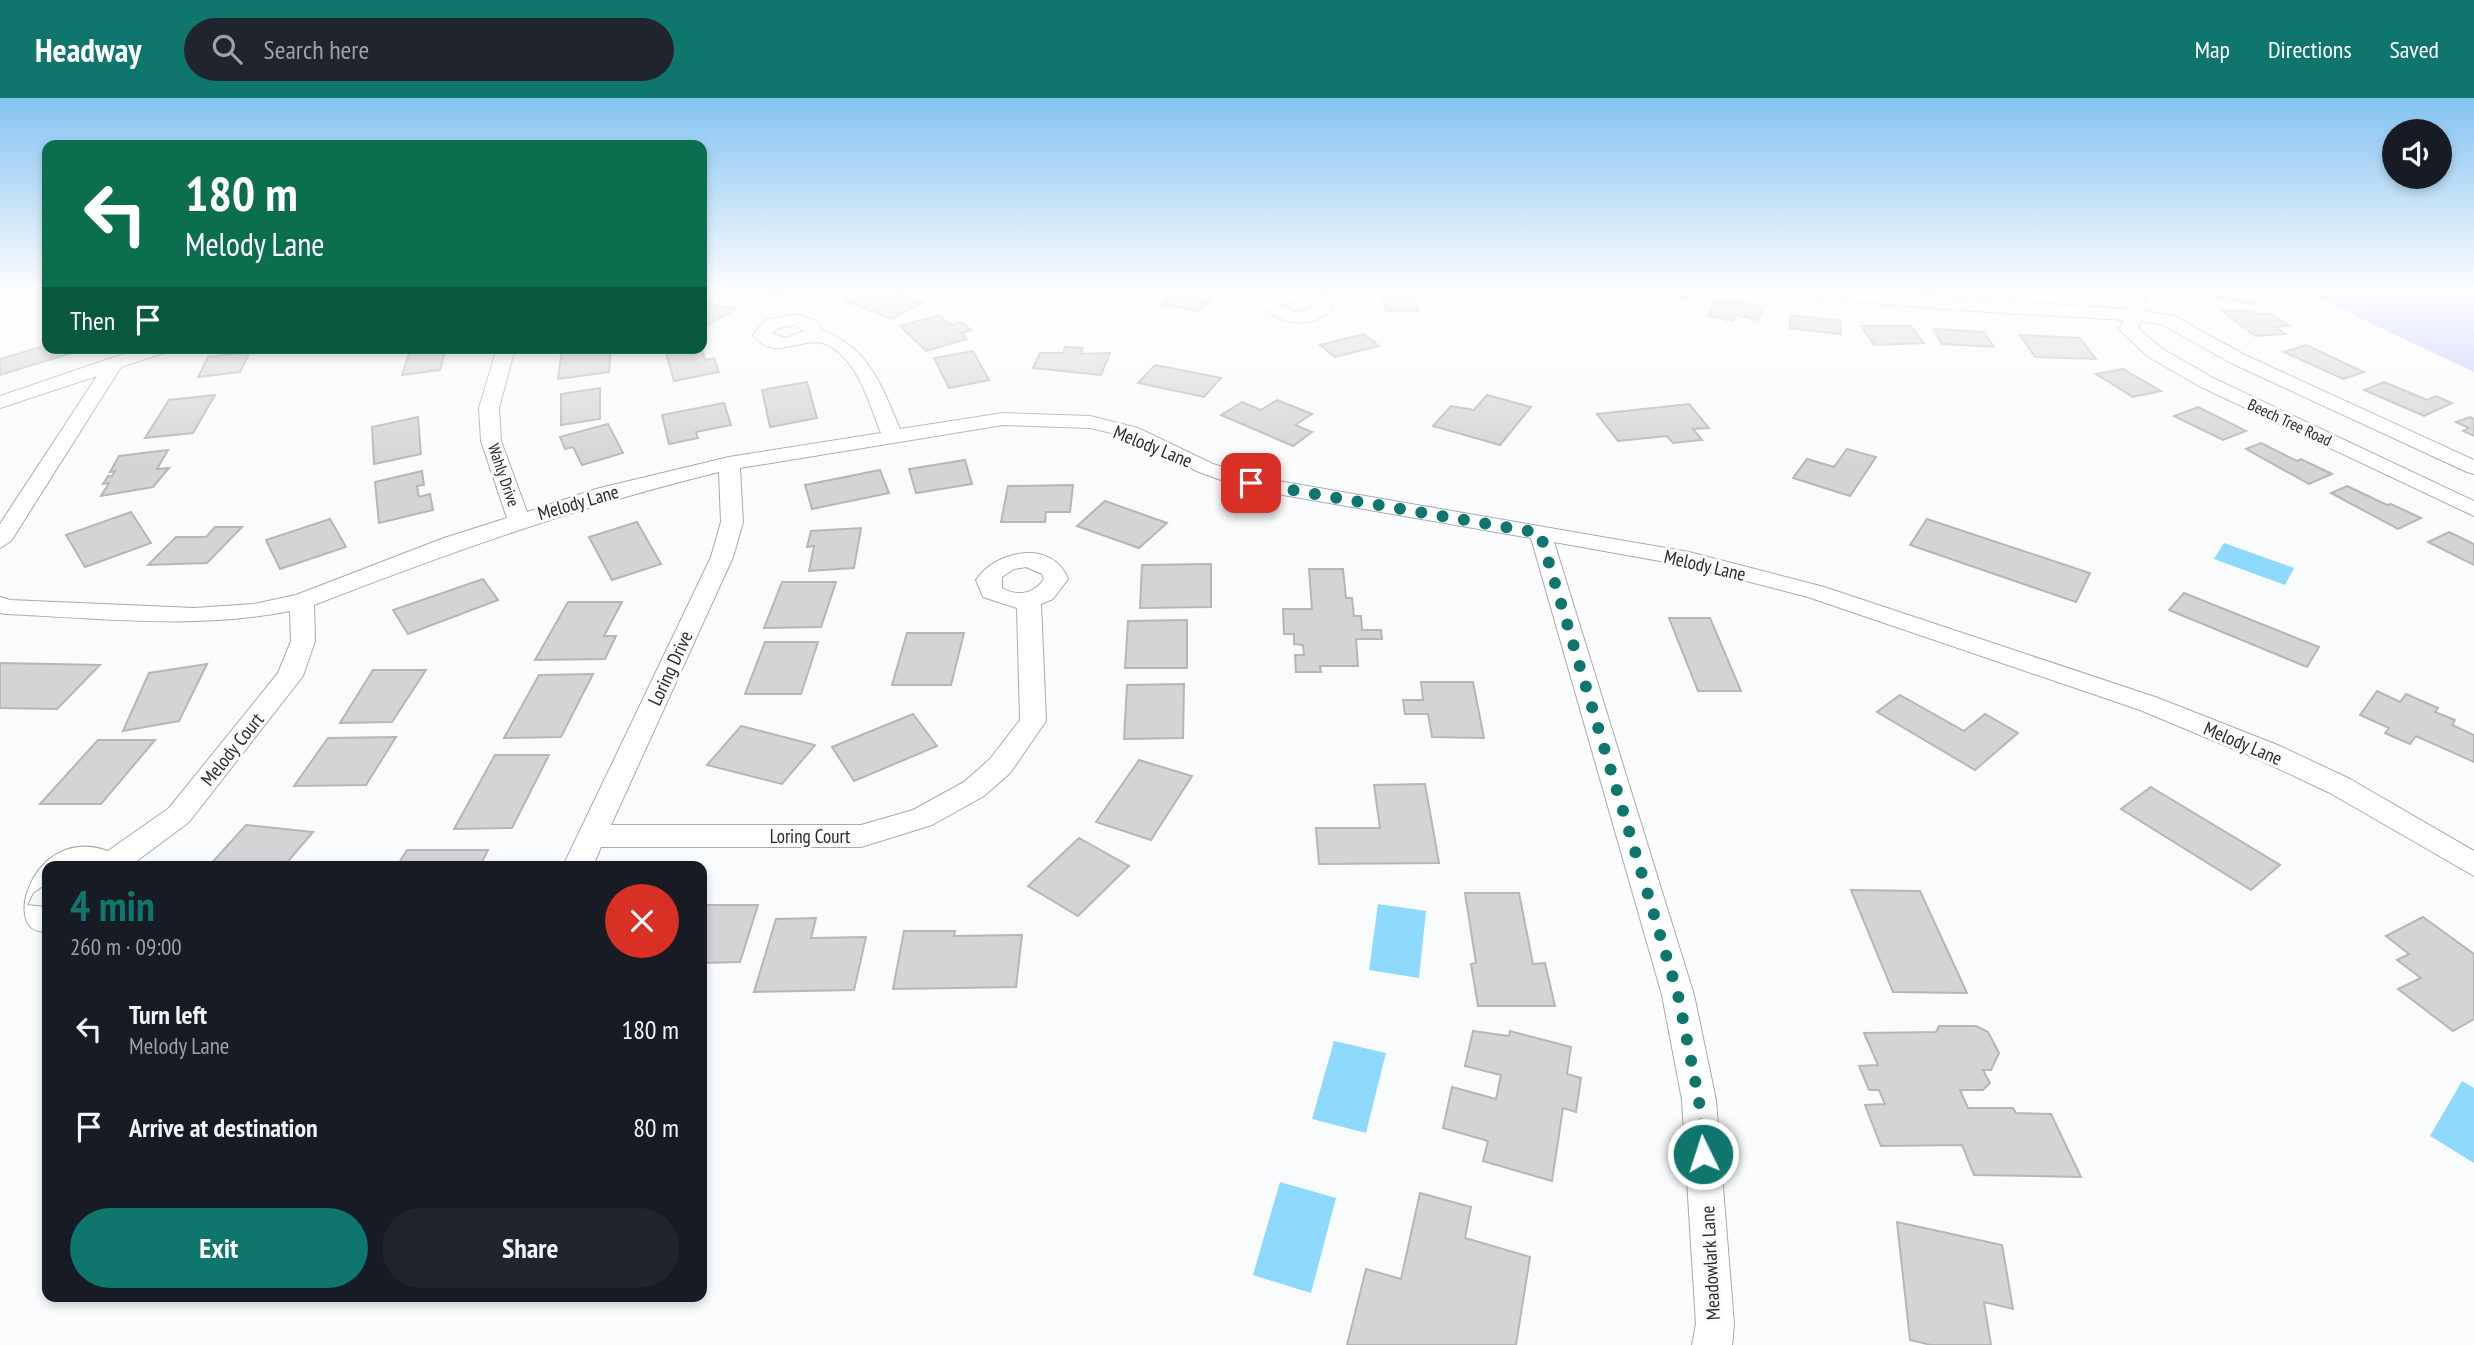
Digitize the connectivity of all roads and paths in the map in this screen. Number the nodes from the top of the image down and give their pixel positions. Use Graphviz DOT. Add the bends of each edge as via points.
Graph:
graph roads {
  1 [pos="845,349"];
  2 [pos="2151,349"];
  3 [pos="2220,349"];
  4 [pos="143,354"];
  5 [pos="504,354"];
  6 [pos="114,364"];
  7 [pos="0,402"];
  8 [pos="892,435"];
  9 [pos="729,463"];
  10 [pos="2474,468"];
  11 [pos="2474,509"];
  12 [pos="519,520"];
  13 [pos="1540,533"];
  14 [pos="0,541"];
  15 [pos="1029,600"];
  16 [pos="302,601"];
  17 [pos="0,604"];
  18 [pos="592,836"];
  19 [pos="66,861"];
  20 [pos="100,861"];
  21 [pos="116,861"];
  22 [pos="580,861"];
  23 [pos="2474,865"];
  24 [pos="42,872"];
  25 [pos="42,919"];
  26 [pos="1712,1345"];
  1 -- 8 [label="street" via="867,374"];
  2 -- 11 [label="street, Beech Tree Road" via="2206,382"];
  3 -- 10 [label="street, Beech Tree Road"];
  4 -- 6 [label="street"];
  5 -- 12 [label="street, Wahly Drive" via="489,408 491,440"];
  6 -- 7 [label="street"];
  6 -- 14 [label="street"];
  8 -- 9 [label="street, Melody Lane"];
  8 -- 13 [label="street, Melody Lane" via="1003,419 1090,422 1131,432 1206,468 1251,483"];
  9 -- 12 [label="street, Melody Lane"];
  9 -- 18 [label="street, Loring Drive" via="733,522 722,557"];
  12 -- 16 [label="street, Melody Lane"];
  13 -- 23 [label="street, Melody Lane" via="1689,559 1816,592 2148,704 2340,786"];
  13 -- 26 [label="street, Meadowlark Lane" via="1681,1008 1699,1100"];
  15 -- 18 [label="street, Loring Court" via="1033,721 1000,766 974,789 922,818 861,835"];
  16 -- 17 [label="street, Melody Lane" via="254,611 194,615"];
  16 -- 21 [label="street, Melody Court" via="303,641 290,676 179,815"];
  18 -- 22 [label="street, Loring Drive"];
  19 -- 20 [label="street, Melody Court" via="78,857"];
  24 -- 25 [label="street, Melody Court" via="23,885 12,905 21,918"];
}
